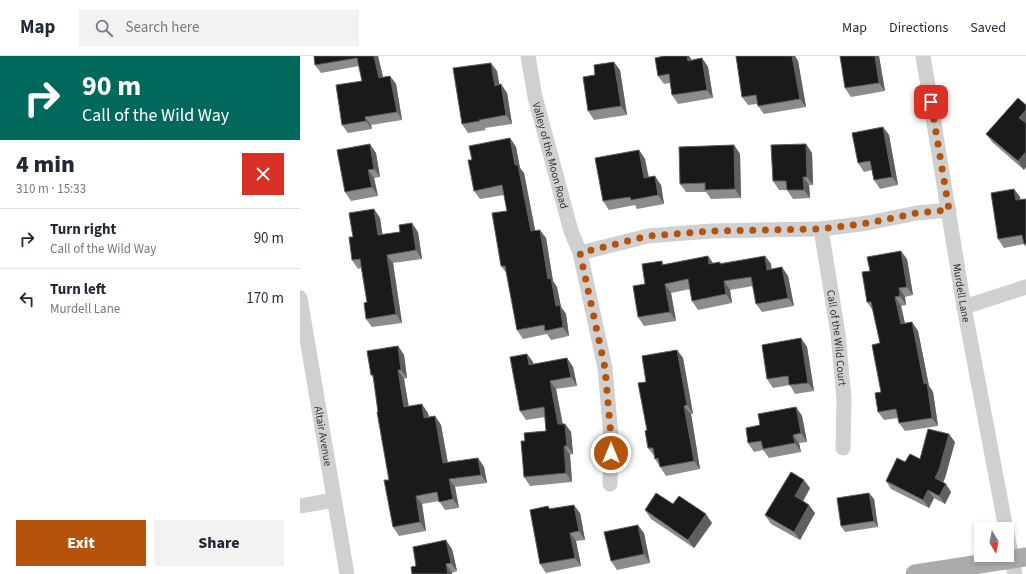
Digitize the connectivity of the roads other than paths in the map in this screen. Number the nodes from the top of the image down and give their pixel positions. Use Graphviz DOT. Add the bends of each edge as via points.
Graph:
graph roads {
  1 [pos="528,56"];
  2 [pos="923,56"];
  3 [pos="949,210"];
  4 [pos="821,229"];
  5 [pos="580,253"];
  6 [pos="1026,287"];
  7 [pos="300,298"];
  8 [pos="964,307"];
  9 [pos="842,448"];
  10 [pos="610,484"];
  11 [pos="334,500"];
  12 [pos="300,506"];
  13 [pos="1005,522"];
  14 [pos="1014,552"];
  15 [pos="1018,563"];
  16 [pos="347,574"];
  17 [pos="915,574"];
  1 -- 5 [label="street, Valley of the Moon Road" via="535,97 571,230"];
  2 -- 3 [label="street, Murdell Lane"];
  3 -- 4 [label="street"];
  3 -- 8 [label="street, Murdell Lane"];
  4 -- 5 [label="street" via="711,231 648,236"];
  4 -- 9 [label="street, Call of the Wild Court" via="838,334 844,399"];
  5 -- 10 [label="street, Valley of the Moon Road" via="605,368 611,437"];
  6 -- 8 [label="street"];
  7 -- 11 [label="street, Altair Avenue"];
  8 -- 13 [label="street, Murdell Lane"];
  11 -- 12 [label="street"];
  11 -- 16 [label="street, Altair Avenue"];
  14 -- 15 [label="street"];
  15 -- 17 [label="main road"];
}
